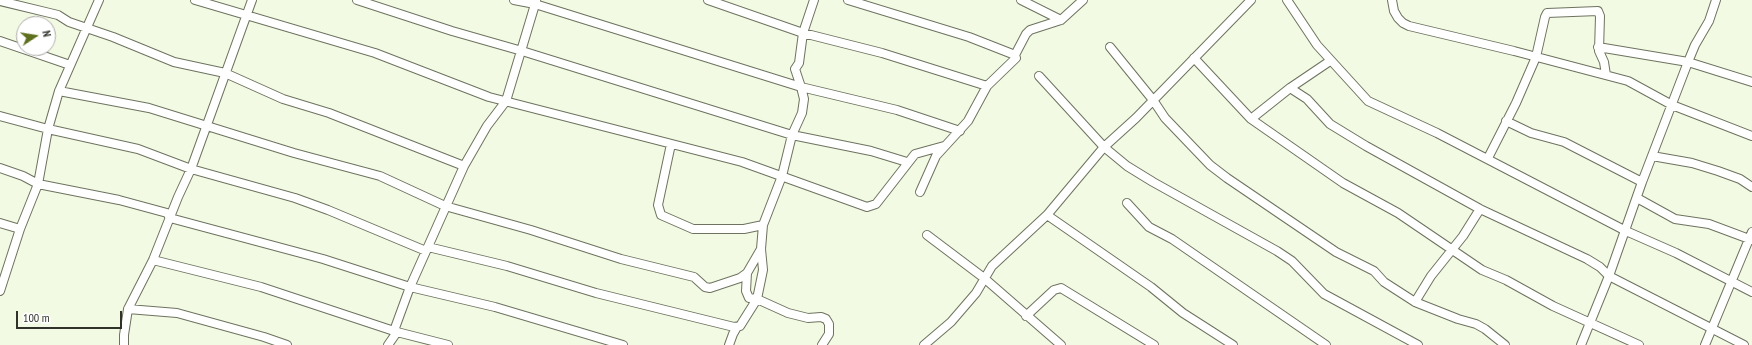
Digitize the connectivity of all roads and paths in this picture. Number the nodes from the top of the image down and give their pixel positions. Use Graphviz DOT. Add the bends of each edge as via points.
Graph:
graph roads {
  1 [pos="99,0"];
  2 [pos="195,0"];
  3 [pos="252,0"];
  4 [pos="357,0"];
  5 [pos="514,0"];
  6 [pos="708,0"];
  7 [pos="814,0"];
  8 [pos="848,0"];
  9 [pos="1021,0"];
  10 [pos="1083,0"];
  11 [pos="1251,0"];
  12 [pos="1287,0"];
  13 [pos="1392,0"];
  14 [pos="1716,0"];
  15 [pos="0,1"];
  16 [pos="536,2"];
  17 [pos="246,15"];
  18 [pos="1060,20"];
  19 [pos="86,28"];
  20 [pos="803,33"];
  21 [pos="0,41"];
  22 [pos="1110,47"];
  23 [pos="1598,47"];
  24 [pos="522,50"];
  25 [pos="1015,55"];
  26 [pos="1536,57"];
  27 [pos="1194,58"];
  28 [pos="1330,61"];
  29 [pos="1688,62"];
  30 [pos="70,65"];
  31 [pos="225,73"];
  32 [pos="1606,75"];
  33 [pos="1039,76"];
  34 [pos="1752,82"];
  35 [pos="987,86"];
  36 [pos="801,87"];
  37 [pos="1290,88"];
  38 [pos="59,91"];
  39 [pos="1153,100"];
  40 [pos="506,101"];
  41 [pos="1672,105"];
  42 [pos="0,116"];
  43 [pos="1251,119"];
  44 [pos="1506,121"];
  45 [pos="208,127"];
  46 [pos="48,129"];
  47 [pos="960,131"];
  48 [pos="792,135"];
  49 [pos="1752,136"];
  50 [pos="671,144"];
  51 [pos="944,146"];
  52 [pos="1104,147"];
  53 [pos="1652,156"];
  54 [pos="1488,158"];
  55 [pos="907,162"];
  56 [pos="464,166"];
  57 [pos="0,168"];
  58 [pos="191,169"];
  59 [pos="782,176"];
  60 [pos="1642,182"];
  61 [pos="38,184"];
  62 [pos="1752,187"];
  63 [pos="920,192"];
  64 [pos="1637,198"];
  65 [pos="1127,203"];
  66 [pos="445,206"];
  67 [pos="1480,209"];
  68 [pos="1047,215"];
  69 [pos="170,218"];
  70 [pos="0,223"];
  71 [pos="763,225"];
  72 [pos="20,229"];
  73 [pos="1626,231"];
  74 [pos="927,236"];
  75 [pos="1751,237"];
  76 [pos="427,249"];
  77 [pos="761,250"];
  78 [pos="1451,250"];
  79 [pos="153,260"];
  80 [pos="3,273"];
  81 [pos="747,274"];
  82 [pos="1610,276"];
  83 [pos="984,278"];
  84 [pos="1732,281"];
  85 [pos="410,287"];
  86 [pos="0,291"];
  87 [pos="1752,292"];
  88 [pos="758,299"];
  89 [pos="1415,302"];
  90 [pos="128,309"];
  91 [pos="1026,316"];
  92 [pos="1590,321"];
  93 [pos="737,327"];
  94 [pos="1712,329"];
  95 [pos="397,332"];
  96 [pos="1322,344"];
  97 [pos="124,345"];
  98 [pos="287,345"];
  99 [pos="388,345"];
  100 [pos="448,345"];
  101 [pos="623,345"];
  102 [pos="729,345"];
  103 [pos="822,345"];
  104 [pos="924,345"];
  105 [pos="1061,345"];
  106 [pos="1154,345"];
  107 [pos="1232,345"];
  108 [pos="1418,345"];
  109 [pos="1505,345"];
  110 [pos="1581,345"];
  111 [pos="1639,345"];
  112 [pos="1705,345"];
  113 [pos="1744,345"];
  1 -- 19 [label="street"];
  2 -- 17 [label="street"];
  3 -- 17 [label="street"];
  4 -- 24 [label="street" via="452,31"];
  5 -- 16 [label="street"];
  6 -- 20 [label="street"];
  7 -- 20 [label="street"];
  8 -- 25 [label="street"];
  9 -- 18 [label="street"];
  10 -- 18 [label="street"];
  11 -- 27 [label="street"];
  12 -- 28 [label="street"];
  13 -- 26 [label="street" via="1398,18 1409,26"];
  14 -- 29 [label="street" via="1709,21"];
  15 -- 19 [label="street" via="58,15"];
  16 -- 24 [label="street"];
  16 -- 36 [label="street"];
  17 -- 31 [label="street"];
  17 -- 40 [label="street" via="375,53 489,98"];
  18 -- 25 [label="street" via="1030,30"];
  19 -- 30 [label="street"];
  19 -- 31 [label="street" via="174,62"];
  20 -- 35 [label="street" via="882,53"];
  20 -- 36 [label="street" via="795,69"];
  21 -- 30 [label="street"];
  22 -- 39 [label="street"];
  23 -- 26 [label="street" via="1598,11 1551,12 1545,17"];
  23 -- 29 [label="street"];
  23 -- 32 [label="street"];
  24 -- 40 [label="street"];
  24 -- 48 [label="street"];
  25 -- 35 [label="street" via="1016,58"];
  26 -- 32 [label="street"];
  26 -- 44 [label="street"];
  27 -- 39 [label="street"];
  27 -- 43 [label="street"];
  28 -- 37 [label="street"];
  28 -- 54 [label="street" via="1368,101"];
  29 -- 34 [label="street"];
  29 -- 41 [label="street"];
  30 -- 38 [label="street"];
  31 -- 45 [label="street"];
  31 -- 56 [label="street" via="282,99 329,113"];
  32 -- 41 [label="street" via="1628,81"];
  33 -- 52 [label="street"];
  35 -- 47 [label="street" via="974,112"];
  36 -- 47 [label="street" via="897,110"];
  36 -- 48 [label="street" via="804,99 802,113"];
  37 -- 43 [label="street"];
  37 -- 67 [label="street" via="1307,99 1330,124 1342,132"];
  38 -- 45 [label="street" via="149,108"];
  38 -- 46 [label="street"];
  39 -- 52 [label="street"];
  39 -- 89 [label="street" via="1165,118 1227,178 1336,252 1374,271 1384,282"];
  40 -- 50 [label="street"];
  40 -- 56 [label="street" via="487,126"];
  41 -- 49 [label="street"];
  41 -- 53 [label="street"];
  42 -- 46 [label="street"];
  43 -- 78 [label="street" via="1342,183 1398,213"];
  44 -- 54 [label="street"];
  44 -- 60 [label="street" via="1531,133 1564,142"];
  45 -- 58 [label="street"];
  45 -- 66 [label="street" via="380,176"];
  46 -- 58 [label="street" via="138,149"];
  46 -- 61 [label="street"];
  47 -- 51 [label="street"];
  48 -- 55 [label="street" via="871,150"];
  48 -- 59 [label="street"];
  50 -- 59 [label="street" via="742,162"];
  50 -- 71 [label="street" via="658,205 661,215 692,229 744,229"];
  51 -- 55 [label="street" via="915,154"];
  51 -- 63 [label="street" via="936,156"];
  52 -- 68 [label="street"];
  52 -- 108 [label="street" via="1152,182 1292,261 1324,294"];
  53 -- 60 [label="street"];
  53 -- 62 [label="street" via="1692,163 1718,171 1740,179"];
  54 -- 73 [label="street"];
  55 -- 59 [label="street" via="891,187 870,207"];
  56 -- 66 [label="street"];
  57 -- 61 [label="street"];
  58 -- 69 [label="street"];
  58 -- 76 [label="street" via="295,198"];
  59 -- 71 [label="street"];
  60 -- 64 [label="street"];
  61 -- 69 [label="street" via="119,200 167,213"];
  61 -- 72 [label="street"];
  64 -- 73 [label="street"];
  64 -- 75 [label="street" via="1675,219 1709,224"];
  65 -- 96 [label="street" via="1149,227 1172,239"];
  66 -- 76 [label="street"];
  66 -- 81 [label="street" via="694,277 705,287 710,288"];
  67 -- 78 [label="street"];
  67 -- 82 [label="street" via="1587,259"];
  68 -- 83 [label="street" via="992,266"];
  68 -- 107 [label="street"];
  69 -- 79 [label="street"];
  69 -- 85 [label="street" via="323,259"];
  70 -- 72 [label="street"];
  71 -- 77 [label="street"];
  72 -- 80 [label="street"];
  73 -- 82 [label="street"];
  73 -- 84 [label="street"];
  74 -- 83 [label="street"];
  75 -- 84 [label="street"];
  76 -- 85 [label="street"];
  76 -- 93 [label="street" via="508,266 596,293"];
  77 -- 81 [label="street"];
  77 -- 88 [label="street" via="763,266"];
  78 -- 89 [label="street"];
  78 -- 92 [label="street" via="1482,270 1553,306"];
  79 -- 90 [label="street"];
  79 -- 95 [label="street" via="260,287"];
  80 -- 86 [label="street"];
  81 -- 88 [label="street" via="748,298"];
  82 -- 92 [label="street"];
  82 -- 94 [label="street"];
  83 -- 91 [label="street"];
  83 -- 104 [label="street" via="976,293 951,322"];
  84 -- 87 [label="street"];
  84 -- 94 [label="street"];
  85 -- 95 [label="street" via="395,328"];
  85 -- 101 [label="street" via="495,307"];
  88 -- 93 [label="street"];
  88 -- 103 [label="street" via="808,318 826,319 829,324 828,334"];
  89 -- 109 [label="street" via="1476,324"];
  90 -- 97 [label="street"];
  90 -- 98 [label="street" via="177,314"];
  91 -- 105 [label="street"];
  91 -- 106 [label="street" via="1054,290 1061,288"];
  92 -- 110 [label="street"];
  92 -- 111 [label="street"];
  93 -- 102 [label="street"];
  94 -- 112 [label="street"];
  94 -- 113 [label="street"];
  95 -- 99 [label="street"];
  95 -- 100 [label="street"];
}
